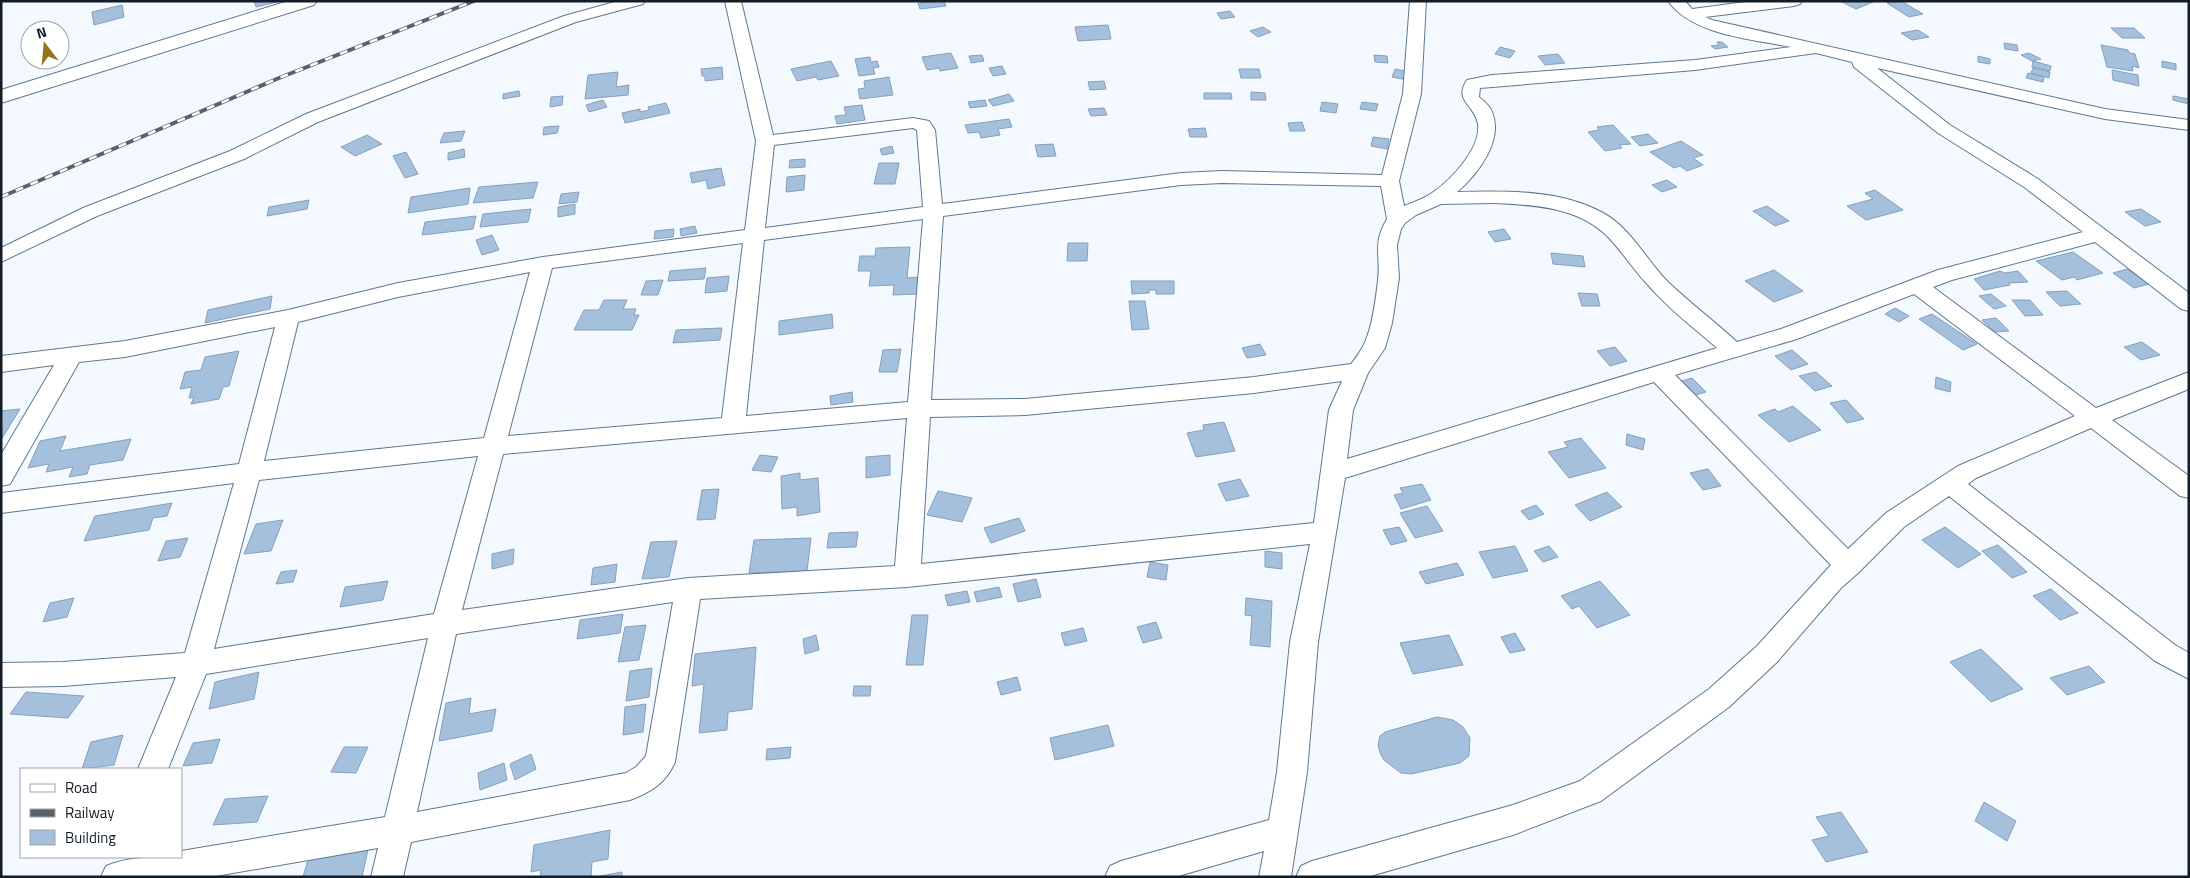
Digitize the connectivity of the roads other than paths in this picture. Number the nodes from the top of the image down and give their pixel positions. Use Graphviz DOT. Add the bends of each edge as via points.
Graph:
graph roads {
  1 [pos="308,1"];
  2 [pos="638,1"];
  3 [pos="733,1"];
  4 [pos="1418,1"];
  5 [pos="1676,1"];
  6 [pos="1794,1"];
  7 [pos="1688,14"];
  8 [pos="1816,48"];
  9 [pos="1853,58"];
  10 [pos="1,97"];
  11 [pos="2189,125"];
  12 [pos="765,141"];
  13 [pos="1390,181"];
  14 [pos="1438,198"];
  15 [pos="933,212"];
  16 [pos="1397,220"];
  17 [pos="2096,235"];
  18 [pos="754,236"];
  19 [pos="1,256"];
  20 [pos="544,264"];
  21 [pos="1918,286"];
  22 [pos="2189,304"];
  23 [pos="288,318"];
  24 [pos="1733,350"];
  25 [pos="71,356"];
  26 [pos="1,364"];
  27 [pos="1358,371"];
  28 [pos="1658,372"];
  29 [pos="2189,380"];
  30 [pos="918,409"];
  31 [pos="2092,418"];
  32 [pos="733,425"];
  33 [pos="493,446"];
  34 [pos="249,472"];
  35 [pos="1332,473"];
  36 [pos="1,477"];
  37 [pos="1950,483"];
  38 [pos="2189,489"];
  39 [pos="1,503"];
  40 [pos="1324,532"];
  41 [pos="1849,566"];
  42 [pos="908,576"];
  43 [pos="688,589"];
  44 [pos="444,624"];
  45 [pos="196,664"];
  46 [pos="2189,667"];
  47 [pos="1,675"];
  48 [pos="153,768"];
  49 [pos="398,830"];
  50 [pos="1281,831"];
  51 [pos="117,858"];
  52 [pos="108,877"];
  53 [pos="117,877"];
  54 [pos="387,877"];
  55 [pos="1122,877"];
  56 [pos="1275,877"];
  57 [pos="1312,877"];
  1 -- 10 [label="street"];
  2 -- 19 [label="street" via="570,19 312,118 237,155 90,212"];
  3 -- 12 [label="street"];
  4 -- 13 [label="street" via="1412,94"];
  5 -- 7 [label="street"];
  6 -- 7 [label="street"];
  7 -- 8 [label="street" via="1706,24"];
  8 -- 9 [label="street"];
  8 -- 14 [label="street" via="1756,59 1473,84 1471,98 1483,111 1487,126 1483,146 1463,177"];
  9 -- 11 [label="street" via="2105,114"];
  9 -- 17 [label="street" via="1944,129 2031,183"];
  12 -- 15 [label="street" via="913,123 923,125"];
  12 -- 18 [label="street"];
  13 -- 15 [label="street" via="1181,179"];
  13 -- 16 [label="street"];
  14 -- 16 [label="street"];
  14 -- 24 [label="street" via="1526,200 1587,212 1609,226 1661,286"];
  15 -- 18 [label="street"];
  15 -- 30 [label="street"];
  16 -- 27 [label="street" via="1387,244 1389,278 1381,322 1374,348"];
  17 -- 21 [label="street" via="1946,275"];
  17 -- 22 [label="street"];
  18 -- 20 [label="street"];
  18 -- 32 [label="street"];
  20 -- 23 [label="street" via="398,290"];
  20 -- 33 [label="street"];
  21 -- 24 [label="street" via="1789,334"];
  21 -- 31 [label="street"];
  23 -- 25 [label="street"];
  23 -- 34 [label="street"];
  24 -- 28 [label="street"];
  25 -- 26 [label="street"];
  25 -- 36 [label="street"];
  27 -- 30 [label="street" via="1254,385 1025,407"];
  27 -- 35 [label="street" via="1341,410"];
  28 -- 35 [label="street"];
  28 -- 41 [label="street"];
  29 -- 31 [label="street"];
  30 -- 32 [label="street"];
  30 -- 42 [label="street"];
  31 -- 37 [label="street" via="1967,472"];
  31 -- 38 [label="street"];
  32 -- 33 [label="street"];
  33 -- 34 [label="street"];
  33 -- 44 [label="street"];
  34 -- 39 [label="street"];
  34 -- 45 [label="street"];
  35 -- 40 [label="street"];
  37 -- 41 [label="street" via="1895,520"];
  37 -- 46 [label="street" via="2165,653"];
  40 -- 42 [label="street"];
  40 -- 50 [label="street" via="1304,642 1292,772"];
  41 -- 57 [label="street" via="1832,580 1766,654 1719,698 1590,791 1513,820"];
  42 -- 43 [label="street"];
  43 -- 44 [label="street"];
  43 -- 49 [label="street" via="660,762 647,777 630,786"];
  44 -- 45 [label="street"];
  44 -- 49 [label="street"];
  45 -- 47 [label="street"];
  45 -- 48 [label="street"];
  49 -- 53 [label="street"];
  49 -- 54 [label="street"];
  50 -- 55 [label="street"];
  50 -- 56 [label="street"];
  51 -- 52 [label="street"];
}
